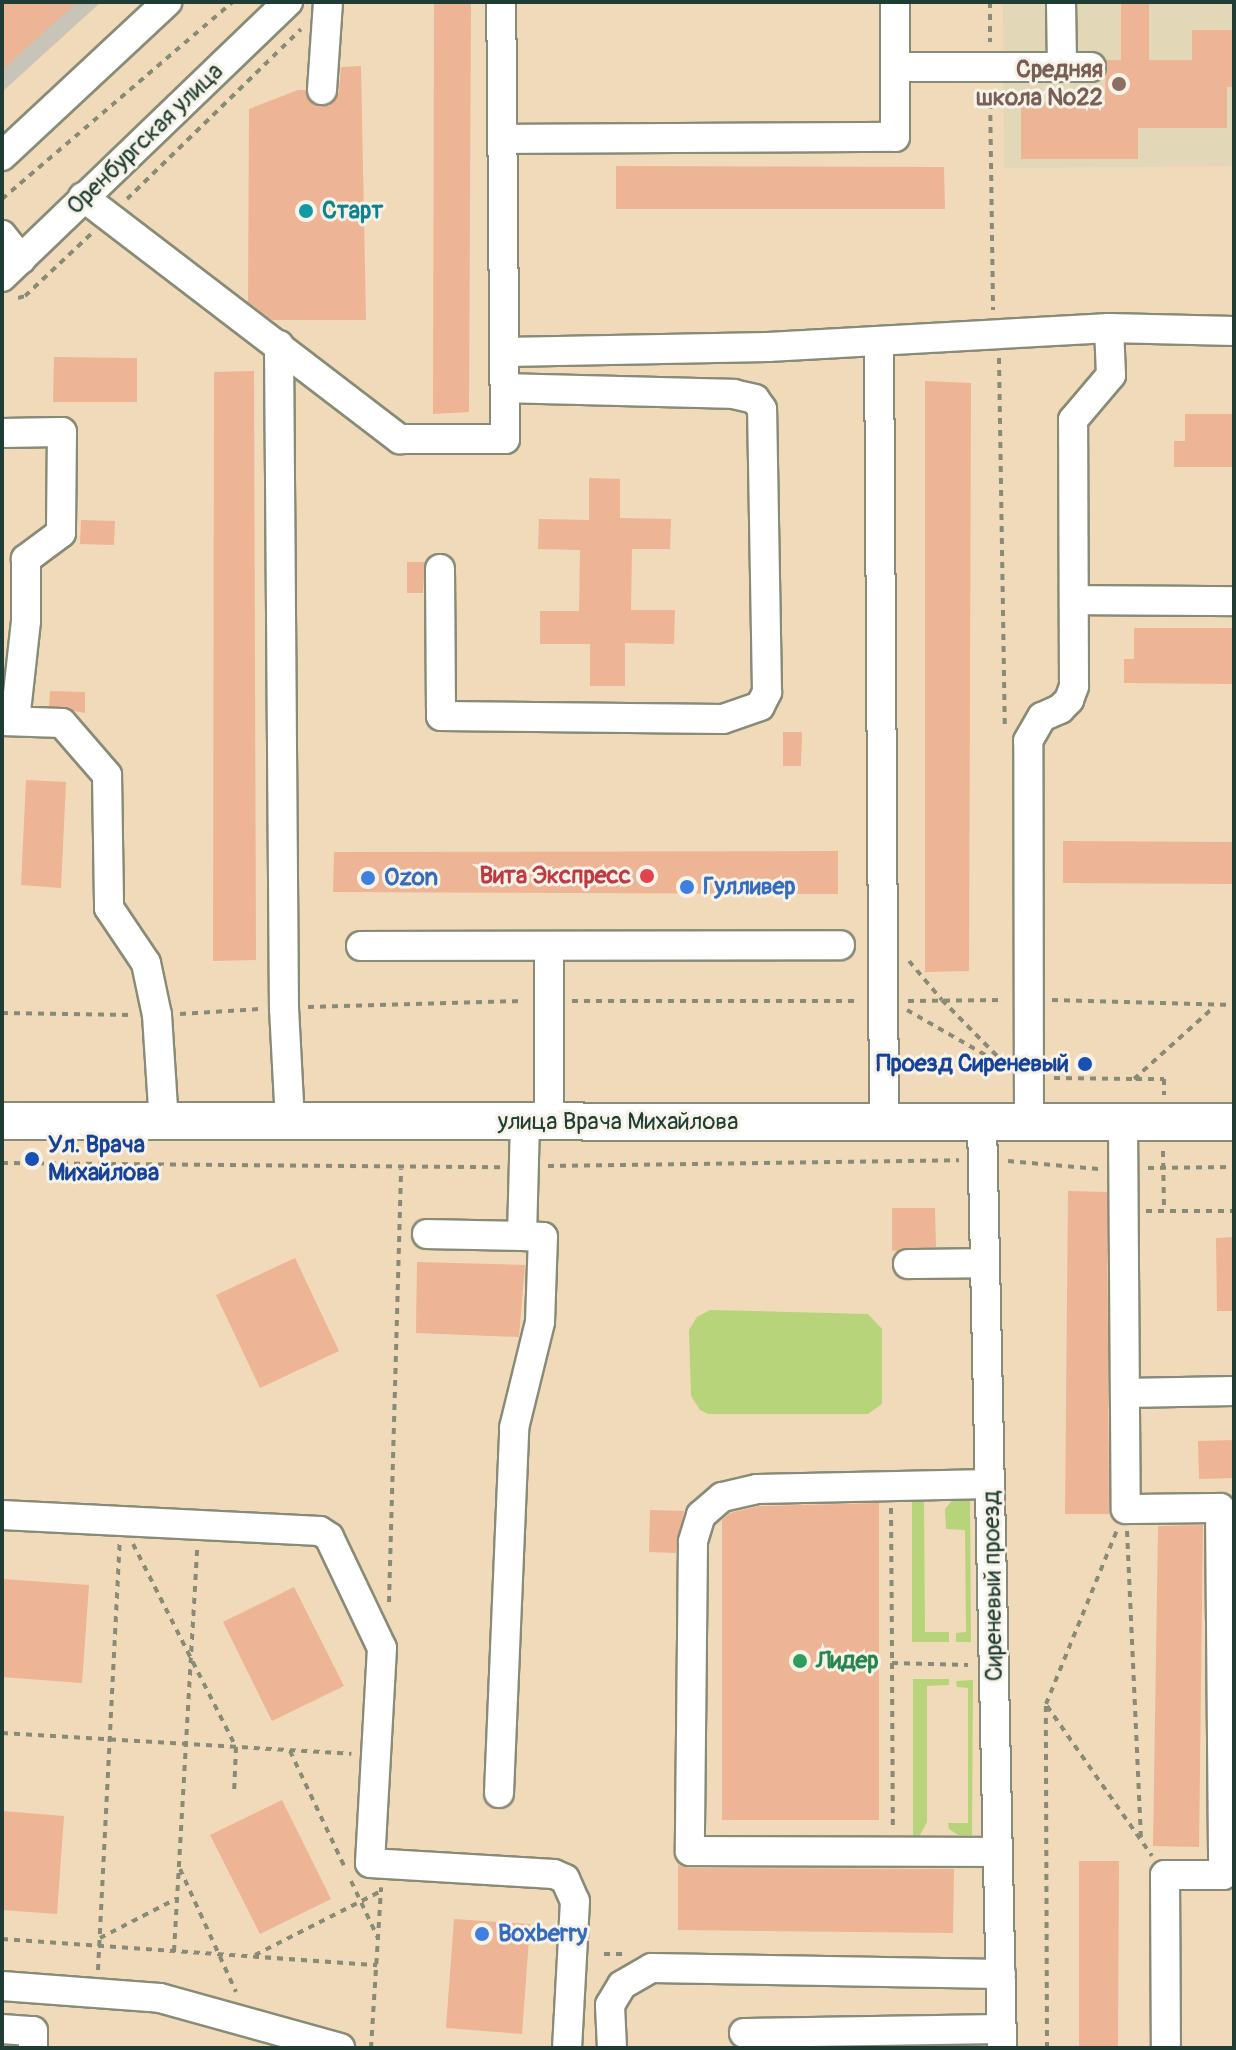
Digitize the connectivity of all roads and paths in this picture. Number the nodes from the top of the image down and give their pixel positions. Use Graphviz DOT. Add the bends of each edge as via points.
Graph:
graph roads {
  1 [pos="167,2"];
  2 [pos="233,2"];
  3 [pos="288,2"];
  4 [pos="328,2"];
  5 [pos="501,2"];
  6 [pos="895,2"];
  7 [pos="990,2"];
  8 [pos="1061,2"];
  9 [pos="895,67"];
  10 [pos="990,67"];
  11 [pos="1062,67"];
  12 [pos="1091,67"];
  13 [pos="322,90"];
  14 [pos="502,139"];
  15 [pos="2,156"];
  16 [pos="83,197"];
  17 [pos="2,199"];
  18 [pos="109,217"];
  19 [pos="2,235"];
  20 [pos="12,278"];
  21 [pos="1109,328"];
  22 [pos="1234,331"];
  23 [pos="998,335"];
  24 [pos="879,341"];
  25 [pos="279,345"];
  26 [pos="505,352"];
  27 [pos="505,388"];
  28 [pos="2,433"];
  29 [pos="440,569"];
  30 [pos="1074,600"];
  31 [pos="1234,601"];
  32 [pos="14,620"];
  33 [pos="9,720"];
  34 [pos="1005,729"];
  35 [pos="884,930"];
  36 [pos="840,945"];
  37 [pos="361,946"];
  38 [pos="549,946"];
  39 [pos="942,1000"];
  40 [pos="549,1001"];
  41 [pos="888,1001"];
  42 [pos="1234,1005"];
  43 [pos="1019,1006"];
  44 [pos="1215,1006"];
  45 [pos="284,1008"];
  46 [pos="2,1013"];
  47 [pos="157,1015"];
  48 [pos="1008,1054"];
  49 [pos="1019,1072"];
  50 [pos="1134,1079"];
  51 [pos="1164,1079"];
  52 [pos="2,1121"];
  53 [pos="164,1122"];
  54 [pos="290,1122"];
  55 [pos="537,1122"];
  56 [pos="1234,1122"];
  57 [pos="884,1123"];
  58 [pos="982,1123"];
  59 [pos="1029,1123"];
  60 [pos="1123,1123"];
  61 [pos="1162,1168"];
  62 [pos="1123,1211"];
  63 [pos="1164,1211"];
  64 [pos="1234,1211"];
  65 [pos="427,1234"];
  66 [pos="522,1236"];
  67 [pos="985,1263"];
  68 [pos="908,1264"];
  69 [pos="1234,1391"];
  70 [pos="1125,1393"];
  71 [pos="990,1484"];
  72 [pos="891,1488"];
  73 [pos="1126,1509"];
  74 [pos="2,1515"];
  75 [pos="122,1521"];
  76 [pos="199,1525"];
  77 [pos="191,1661"];
  78 [pos="892,1663"];
  79 [pos="994,1664"];
  80 [pos="1046,1704"];
  81 [pos="1228,1709"];
  82 [pos="2,1733"];
  83 [pos="110,1739"];
  84 [pos="187,1744"];
  85 [pos="236,1747"];
  86 [pos="290,1750"];
  87 [pos="377,1756"];
  88 [pos="499,1793"];
  89 [pos="234,1795"];
  90 [pos="1141,1840"];
  91 [pos="893,1851"];
  92 [pos="998,1852"];
  93 [pos="179,1867"];
  94 [pos="1165,1875"];
  95 [pos="381,1891"];
  96 [pos="177,1899"];
  97 [pos="361,1901"];
  98 [pos="100,1938"];
  99 [pos="2,1939"];
  100 [pos="379,1940"];
  101 [pos="100,1946"];
  102 [pos="174,1951"];
  103 [pos="218,1954"];
  104 [pos="253,1957"];
  105 [pos="377,1965"];
  106 [pos="1001,1974"];
  107 [pos="2,1986"];
  108 [pos="96,1993"];
  109 [pos="251,2023"];
  110 [pos="2,2029"];
  111 [pos="744,2033"];
  112 [pos="1002,2039"];
  113 [pos="33,2048"];
  114 [pos="340,2048"];
  115 [pos="567,2048"];
  116 [pos="612,2048"];
  117 [pos="1047,2048"];
  118 [pos="1166,2048"];
  1 -- 15 [label="street"];
  2 -- 17 [label="path"];
  3 -- 16 [label="street, Оренбургская улица"];
  4 -- 13 [label="street"];
  4 -- 18 [label="path"];
  5 -- 14 [label="street"];
  6 -- 9 [label="street"];
  7 -- 10 [label="path"];
  8 -- 11 [label="street"];
  9 -- 10 [label="street"];
  9 -- 14 [label="street" via="895,137"];
  10 -- 11 [label="street"];
  10 -- 23 [label="path" via="991,303"];
  11 -- 12 [label="street"];
  14 -- 26 [label="street"];
  16 -- 18 [label="street"];
  16 -- 20 [label="street, Оренбургская улица"];
  18 -- 20 [label="path" via="25,296"];
  18 -- 25 [label="street"];
  19 -- 20 [label="street"];
  21 -- 22 [label="street"];
  21 -- 23 [label="street"];
  21 -- 30 [label="street" via="1111,375 1073,420"];
  23 -- 24 [label="street"];
  23 -- 34 [label="path"];
  24 -- 26 [label="street"];
  24 -- 35 [label="street"];
  25 -- 27 [label="street" via="400,439 505,439"];
  25 -- 45 [label="street"];
  26 -- 27 [label="street"];
  27 -- 29 [label="street" via="734,394 755,399 762,409 767,692 760,706 723,719 441,716"];
  28 -- 32 [label="street" via="62,432 61,533 26,559"];
  30 -- 31 [label="street"];
  30 -- 43 [label="street" via="1074,686 1069,700 1042,717 1028,741"];
  32 -- 33 [label="street"];
  33 -- 47 [label="street" via="62,723 107,775 109,908 146,963"];
  35 -- 39 [label="path"];
  35 -- 41 [label="street"];
  36 -- 38 [label="street"];
  37 -- 38 [label="street"];
  38 -- 40 [label="street"];
  39 -- 41 [label="path"];
  39 -- 43 [label="path" via="1008,1000"];
  39 -- 49 [label="path"];
  40 -- 41 [label="path"];
  40 -- 45 [label="path"];
  40 -- 55 [label="street"];
  41 -- 49 [label="path"];
  41 -- 57 [label="street"];
  42 -- 44 [label="path"];
  43 -- 44 [label="path"];
  43 -- 49 [label="street"];
  44 -- 50 [label="path"];
  45 -- 47 [label="path"];
  45 -- 54 [label="street"];
  46 -- 47 [label="path"];
  47 -- 53 [label="street"];
  48 -- 49 [label="path"];
  49 -- 50 [label="path"];
  49 -- 59 [label="street"];
  50 -- 51 [label="path"];
  52 -- 53 [label="main road, улица Врача Михайлова"];
  53 -- 54 [label="main road, улица Врача Михайлова"];
  54 -- 55 [label="main road, улица Врача Михайлова"];
  55 -- 57 [label="main road, улица Врача Михайлова"];
  55 -- 66 [label="street"];
  56 -- 60 [label="main road, улица Врача Михайлова"];
  57 -- 58 [label="main road, улица Врача Михайлова"];
  58 -- 59 [label="main road, улица Врача Михайлова"];
  58 -- 67 [label="street, Сиреневый проезд"];
  59 -- 60 [label="main road, улица Врача Михайлова"];
  60 -- 62 [label="street"];
  61 -- 63 [label="path"];
  62 -- 63 [label="path"];
  62 -- 70 [label="street"];
  63 -- 64 [label="path"];
  65 -- 66 [label="street"];
  66 -- 88 [label="street" via="543,1237 540,1322 514,1428"];
  67 -- 68 [label="street"];
  67 -- 71 [label="street, Сиреневый проезд"];
  69 -- 70 [label="street"];
  70 -- 73 [label="street"];
  71 -- 72 [label="street"];
  71 -- 79 [label="street, Сиреневый проезд"];
  72 -- 78 [label="path"];
  72 -- 91 [label="street" via="757,1489 722,1497 701,1515 693,1542 690,1851"];
  73 -- 80 [label="path"];
  73 -- 81 [label="street" via="1220,1508"];
  73 -- 90 [label="path"];
  74 -- 75 [label="street"];
  75 -- 76 [label="street"];
  75 -- 77 [label="path"];
  75 -- 83 [label="path"];
  76 -- 77 [label="path"];
  76 -- 87 [label="street" via="320,1531 329,1537 382,1648"];
  77 -- 84 [label="path"];
  77 -- 85 [label="path"];
  78 -- 79 [label="path"];
  78 -- 91 [label="path"];
  79 -- 92 [label="street, Сиреневый проезд"];
  80 -- 90 [label="path"];
  80 -- 117 [label="path"];
  81 -- 94 [label="street" via="1223,1875"];
  82 -- 83 [label="path"];
  83 -- 84 [label="path"];
  83 -- 98 [label="path"];
  84 -- 85 [label="path"];
  84 -- 93 [label="path"];
  85 -- 86 [label="path"];
  85 -- 89 [label="path"];
  86 -- 87 [label="path"];
  86 -- 97 [label="path"];
  87 -- 115 [label="street" via="370,1863 554,1874 571,1887 575,1901"];
  90 -- 94 [label="path"];
  91 -- 92 [label="street"];
  92 -- 106 [label="street, Сиреневый проезд"];
  93 -- 96 [label="path"];
  93 -- 103 [label="path"];
  94 -- 118 [label="street"];
  95 -- 97 [label="path"];
  96 -- 98 [label="path"];
  96 -- 102 [label="path"];
  97 -- 100 [label="path"];
  97 -- 104 [label="path"];
  98 -- 101 [label="path"];
  99 -- 101 [label="path"];
  101 -- 102 [label="path"];
  101 -- 108 [label="path"];
  102 -- 103 [label="path"];
  103 -- 104 [label="path"];
  103 -- 109 [label="path"];
  104 -- 105 [label="path"];
  106 -- 112 [label="street, Сиреневый проезд"];
  106 -- 116 [label="street" via="652,1968 622,1985 610,2005"];
  107 -- 108 [label="street"];
  108 -- 109 [label="street" via="160,1998"];
  109 -- 114 [label="street"];
  110 -- 113 [label="street" via="33,2031"];
  111 -- 112 [label="street"];
}
